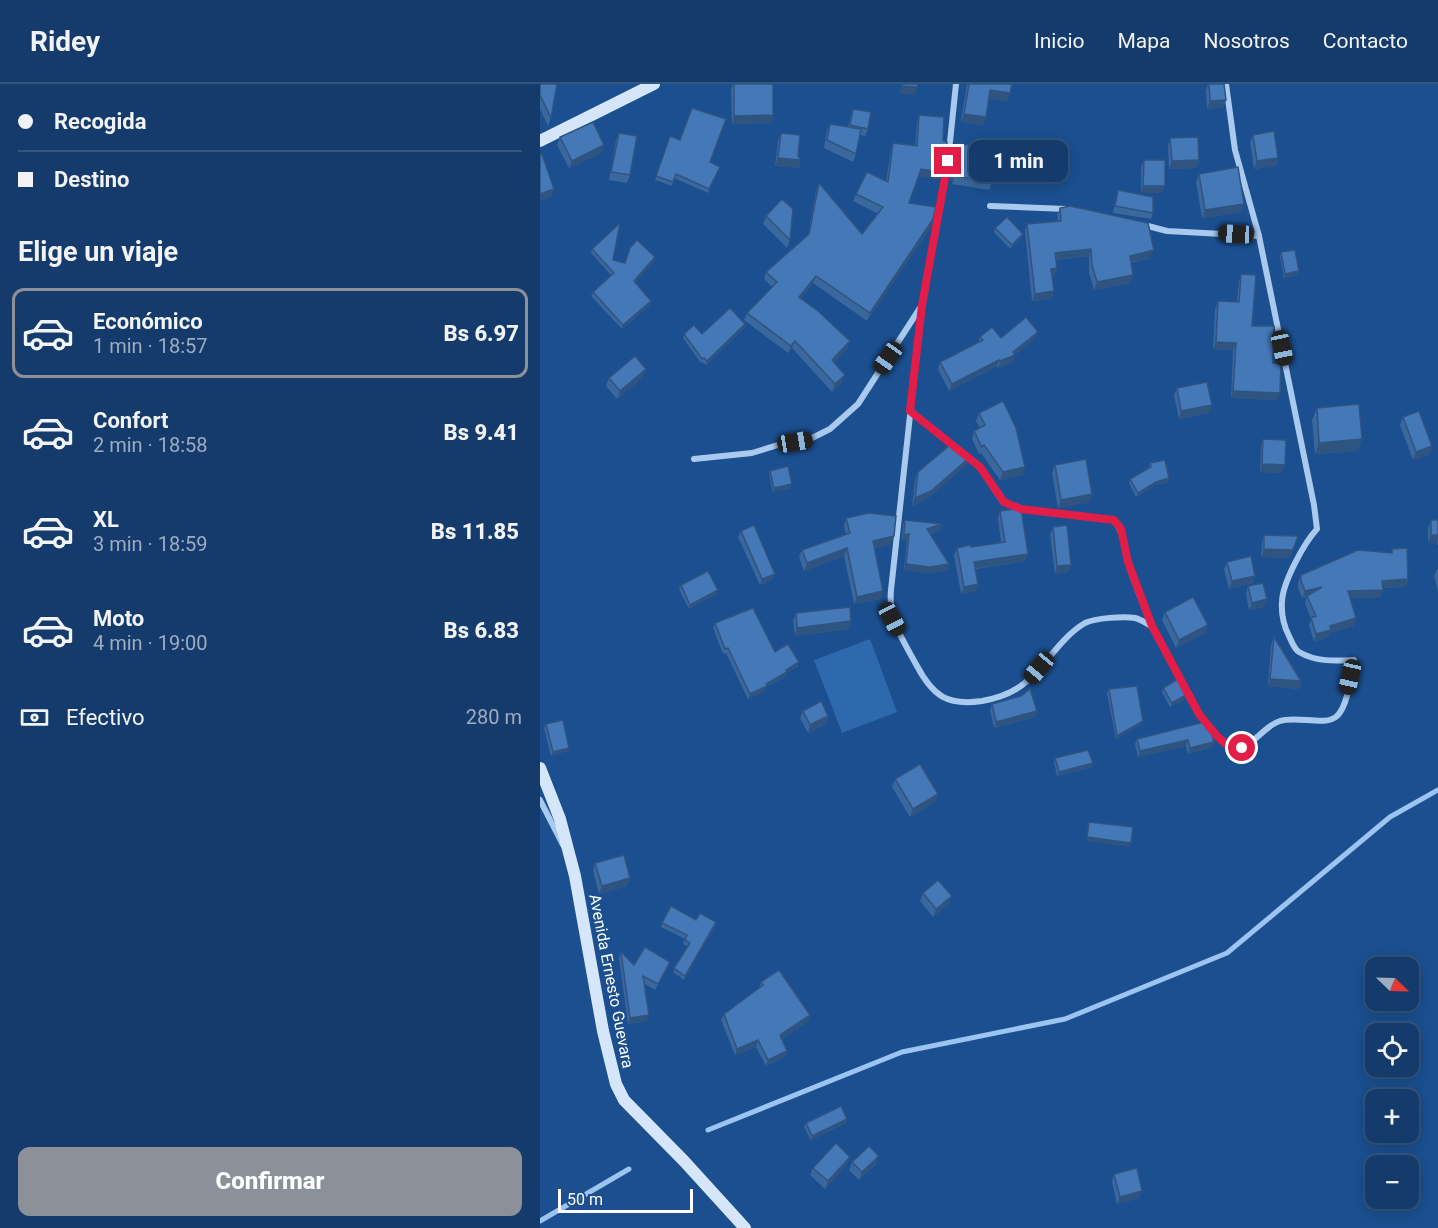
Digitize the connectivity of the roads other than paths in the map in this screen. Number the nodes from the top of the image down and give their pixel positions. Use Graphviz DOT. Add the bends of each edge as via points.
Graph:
graph roads {
  1 [pos="654,84"];
  2 [pos="956,84"];
  3 [pos="1226,84"];
  4 [pos="540,141"];
  5 [pos="990,206"];
  6 [pos="1075,209"];
  7 [pos="1133,223"];
  8 [pos="1259,236"];
  9 [pos="922,305"];
  10 [pos="910,411"];
  11 [pos="694,459"];
  12 [pos="1152,626"];
  13 [pos="540,768"];
  14 [pos="540,800"];
  15 [pos="570,858"];
  16 [pos="745,1228"];
  1 -- 4 [label="main road"];
  2 -- 9 [label="street" via="948,161"];
  3 -- 8 [label="street" via="1236,150"];
  5 -- 6 [label="street"];
  7 -- 8 [label="street" via="1167,231"];
  8 -- 12 [label="street" via="1317,530 1292,571 1282,598 1282,622 1297,651 1327,661 1354,660 1344,706 1328,722 1292,717 1273,724 1242,748 1227,745 1199,714"];
  9 -- 10 [label="street"];
  9 -- 11 [label="street" via="858,404 830,429 808,440 752,453"];
  10 -- 12 [label="street" via="980,467 1004,502 1021,509 1114,520 1121,529 1128,562"];
  10 -- 12 [label="street" via="889,606 925,681 936,693 962,704 998,698 1016,691 1087,622 1121,617 1136,618"];
  13 -- 15 [label="main road, Avenida Ernesto Guevara"];
  14 -- 15 [label="street"];
  15 -- 16 [label="main road, Avenida Ernesto Guevara" via="603,1031 624,1101"];
}
